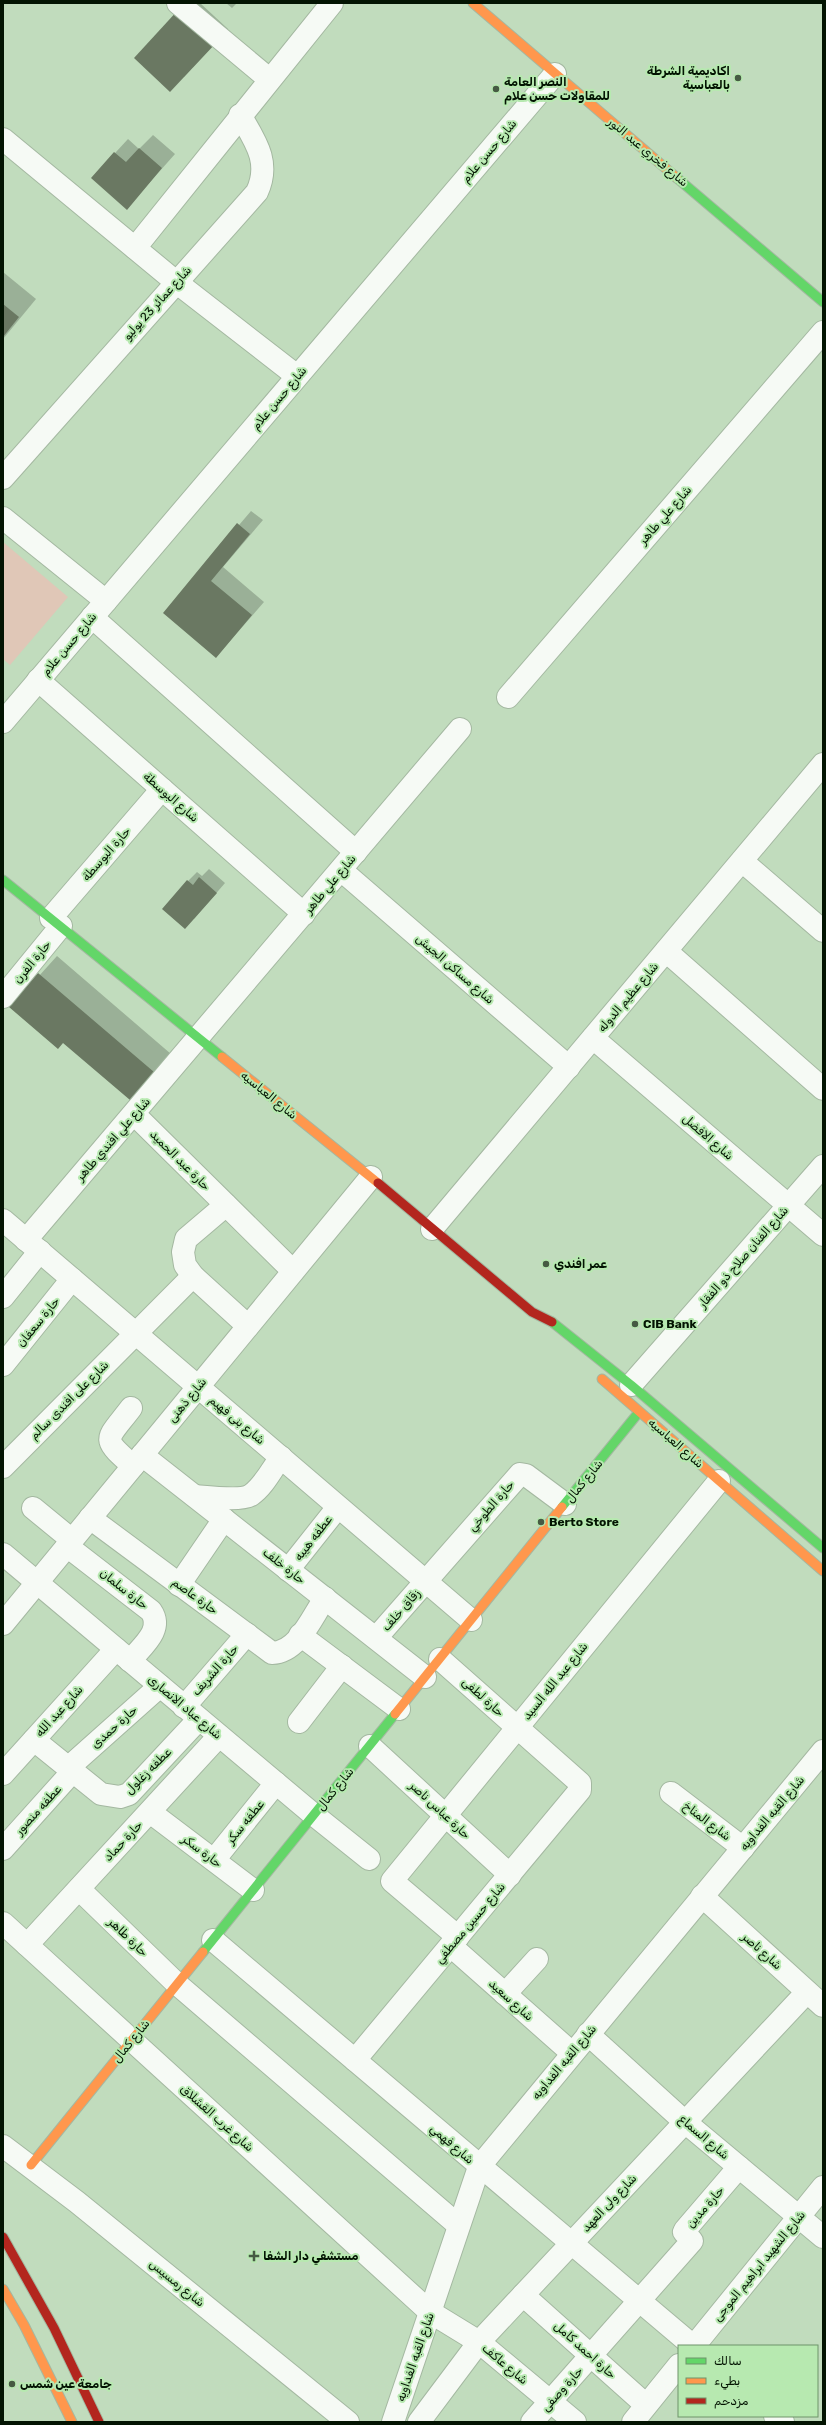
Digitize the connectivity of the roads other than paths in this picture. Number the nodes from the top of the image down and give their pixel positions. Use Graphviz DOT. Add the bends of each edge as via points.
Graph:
graph roads {
  1 [pos="178,3"];
  2 [pos="332,3"];
  3 [pos="473,3"];
  4 [pos="554,74"];
  5 [pos="269,79"];
  6 [pos="240,115"];
  7 [pos="3,139"];
  8 [pos="136,248"];
  9 [pos="176,282"];
  10 [pos="823,302"];
  11 [pos="823,332"];
  12 [pos="297,376"];
  13 [pos="3,478"];
  14 [pos="3,518"];
  15 [pos="106,600"];
  16 [pos="92,617"];
  17 [pos="38,680"];
  18 [pos="508,698"];
  19 [pos="3,722"];
  20 [pos="460,729"];
  21 [pos="823,764"];
  22 [pos="162,789"];
  23 [pos="356,852"];
  24 [pos="742,861"];
  25 [pos="341,870"];
  26 [pos="3,880"];
  27 [pos="304,914"];
  28 [pos="56,922"];
  29 [pos="823,931"];
  30 [pos="666,951"];
  31 [pos="3,997"];
  32 [pos="199,1038"];
  33 [pos="593,1038"];
  34 [pos="569,1067"];
  35 [pos="823,1089"];
  36 [pos="134,1114"];
  37 [pos="823,1166"];
  38 [pos="371,1177"];
  39 [pos="226,1205"];
  40 [pos="788,1205"];
  41 [pos="3,1220"];
  42 [pos="432,1229"];
  43 [pos="823,1235"];
  44 [pos="33,1246"];
  45 [pos="293,1271"];
  46 [pos="193,1276"];
  47 [pos="72,1279"];
  48 [pos="3,1297"];
  49 [pos="532,1312"];
  50 [pos="248,1326"];
  51 [pos="545,1329"];
  52 [pos="135,1333"];
  53 [pos="3,1365"];
  54 [pos="594,1372"];
  55 [pos="631,1385"];
  56 [pos="198,1387"];
  57 [pos="131,1408"];
  58 [pos="639,1412"];
  59 [pos="281,1457"];
  60 [pos="138,1460"];
  61 [pos="6,1469"];
  62 [pos="719,1481"];
  63 [pos="195,1496"];
  64 [pos="565,1504"];
  65 [pos="338,1506"];
  66 [pos="33,1508"];
  67 [pos="90,1518"];
  68 [pos="224,1519"];
  69 [pos="70,1543"];
  70 [pos="821,1543"];
  71 [pos="3,1554"];
  72 [pos="288,1570"];
  73 [pos="823,1571"];
  74 [pos="425,1581"];
  75 [pos="37,1583"];
  76 [pos="179,1585"];
  77 [pos="325,1598"];
  78 [pos="471,1620"];
  79 [pos="3,1624"];
  80 [pos="247,1634"];
  81 [pos="300,1635"];
  82 [pos="376,1638"];
  83 [pos="123,1655"];
  84 [pos="440,1659"];
  85 [pos="342,1666"];
  86 [pos="425,1677"];
  87 [pos="160,1686"];
  88 [pos="399,1709"];
  89 [pos="192,1713"];
  90 [pos="299,1722"];
  91 [pos="517,1728"];
  92 [pos="219,1736"];
  93 [pos="34,1740"];
  94 [pos="370,1746"];
  95 [pos="823,1751"];
  96 [pos="5,1768"];
  97 [pos="70,1770"];
  98 [pos="276,1783"];
  99 [pos="580,1783"];
  100 [pos="671,1793"];
  101 [pos="150,1812"];
  102 [pos="314,1815"];
  103 [pos="446,1815"];
  104 [pos="742,1848"];
  105 [pos="3,1849"];
  106 [pos="369,1859"];
  107 [pos="214,1860"];
  108 [pos="510,1875"];
  109 [pos="78,1889"];
  110 [pos="253,1890"];
  111 [pos="702,1896"];
  112 [pos="3,1923"];
  113 [pos="213,1940"];
  114 [pos="455,1941"];
  115 [pos="27,1945"];
  116 [pos="537,1959"];
  117 [pos="177,1984"];
  118 [pos="505,1994"];
  119 [pos="815,1999"];
  120 [pos="588,2034"];
  121 [pos="132,2040"];
  122 [pos="572,2053"];
  123 [pos="355,2060"];
  124 [pos="685,2122"];
  125 [pos="3,2146"];
  126 [pos="31,2165"];
  127 [pos="479,2167"];
  128 [pos="739,2167"];
  129 [pos="823,2187"];
  130 [pos="799,2217"];
  131 [pos="458,2225"];
  132 [pos="823,2236"];
  133 [pos="3,2238"];
  134 [pos="571,2243"];
  135 [pos="3,2289"];
  136 [pos="523,2295"];
  137 [pos="640,2301"];
  138 [pos="430,2312"];
  139 [pos="479,2342"];
  140 [pos="693,2345"];
  141 [pos="695,2345"];
  142 [pos="591,2356"];
  143 [pos="678,2366"];
  144 [pos="550,2401"];
  145 [pos="646,2405"];
  146 [pos="72,2422"];
  147 [pos="99,2422"];
  148 [pos="348,2422"];
  149 [pos="393,2422"];
  150 [pos="419,2422"];
  151 [pos="532,2422"];
  152 [pos="575,2422"];
  153 [pos="633,2422"];
  1 -- 5 [label="street"];
  2 -- 5 [label="street"];
  3 -- 4 [label="main road, شارع فخري عبد النور"];
  4 -- 10 [label="main road, شارع فخري عبد النور"];
  4 -- 12 [label="street, شارع حسن علام"];
  5 -- 6 [label="street"];
  6 -- 8 [label="street"];
  6 -- 9 [label="street, شارع عمائر 23 يوليو" via="262,154 261,183 257,192"];
  7 -- 8 [label="street"];
  8 -- 9 [label="street"];
  9 -- 12 [label="street"];
  9 -- 13 [label="street, شارع عمائر 23 يوليو"];
  11 -- 18 [label="street, شارع علي طاهر"];
  12 -- 15 [label="street, شارع حسن علام"];
  14 -- 15 [label="street"];
  15 -- 16 [label="street, شارع حسن علام"];
  16 -- 17 [label="street, شارع حسن علام"];
  16 -- 23 [label="street"];
  17 -- 19 [label="street, شارع حسن علام"];
  17 -- 22 [label="street, شارع البوسطة"];
  20 -- 23 [label="street, شارع علي طاهر"];
  21 -- 24 [label="street, شارع عظيم الدوله"];
  22 -- 27 [label="street, شارع البوسطة"];
  22 -- 28 [label="street, حارة البوسطة"];
  23 -- 25 [label="street, شارع علي طاهر"];
  24 -- 29 [label="street"];
  24 -- 30 [label="street, شارع عظيم الدوله"];
  25 -- 27 [label="street, شارع علي طاهر"];
  25 -- 34 [label="street, شارع مساكن الجيش"];
  26 -- 28 [label="main road, شارع العباسيه"];
  27 -- 32 [label="street, شارع علي طاهر"];
  28 -- 31 [label="street, حارة الفرن"];
  28 -- 32 [label="main road, شارع العباسيه"];
  30 -- 33 [label="street, شارع عظيم الدوله"];
  30 -- 35 [label="street"];
  32 -- 36 [label="street, شارع علي افندي طاهر"];
  32 -- 38 [label="main road, شارع العباسيه"];
  33 -- 34 [label="street, شارع عظيم الدوله"];
  33 -- 40 [label="street, شارع الافضل"];
  34 -- 42 [label="street, شارع عظيم الدوله"];
  36 -- 39 [label="street, حارة عبد الحميد"];
  36 -- 44 [label="street, شارع علي افندي طاهر"];
  37 -- 40 [label="street, شارع الفنان صلاح ذو الفقار"];
  38 -- 42 [label="main road, شارع العباسيه"];
  38 -- 45 [label="street, شارع ذهنى"];
  39 -- 45 [label="street, حارة عبد الحميد"];
  39 -- 46 [label="street" via="186,1239 184,1259"];
  40 -- 43 [label="street, شارع الافضل"];
  40 -- 55 [label="street, شارع الفنان صلاح ذو الفقار"];
  41 -- 44 [label="street, شارع بنى فهيم"];
  42 -- 49 [label="main road, شارع العباسيه"];
  44 -- 47 [label="street, شارع بنى فهيم"];
  44 -- 48 [label="street, شارع علي افندي طاهر"];
  45 -- 50 [label="street, شارع ذهنى"];
  46 -- 50 [label="street"];
  46 -- 52 [label="street, شارع على افندى سالم"];
  47 -- 52 [label="street, شارع بنى فهيم"];
  47 -- 53 [label="street, حارة سعفان"];
  49 -- 51 [label="main road, شارع العباسيه"];
  49 -- 55 [label="main road, شارع العباسيه" via="556,1324"];
  50 -- 56 [label="street, شارع ذهنى"];
  52 -- 56 [label="street, شارع بنى فهيم"];
  52 -- 61 [label="street, شارع على افندى سالم"];
  54 -- 58 [label="main road, شارع العباسيه"];
  55 -- 70 [label="main road, شارع العباسيه"];
  56 -- 59 [label="street, شارع بنى فهيم"];
  56 -- 60 [label="street, شارع ذهنى"];
  57 -- 60 [label="street, حارة خلف" via="110,1436 110,1442 112,1448"];
  58 -- 62 [label="main road, شارع العباسيه"];
  58 -- 64 [label="main road, شارع كمال"];
  59 -- 63 [label="street" via="250,1496"];
  59 -- 65 [label="street, شارع بنى فهيم"];
  60 -- 63 [label="street, حارة خلف"];
  60 -- 67 [label="street, شارع ذهنى"];
  62 -- 73 [label="main road, شارع العباسيه"];
  62 -- 91 [label="street, شارع عبد الله السيد"];
  63 -- 68 [label="street, حارة خلف"];
  64 -- 74 [label="street, حارة الطوخي" via="526,1475 520,1474"];
  64 -- 78 [label="main road, شارع كمال"];
  65 -- 72 [label="street, عطفه هيبه"];
  65 -- 74 [label="street, شارع بنى فهيم"];
  66 -- 69 [label="street"];
  67 -- 69 [label="street, شارع ذهنى"];
  67 -- 76 [label="street, حارة عاصم"];
  68 -- 72 [label="street, حارة خلف"];
  68 -- 76 [label="street"];
  69 -- 75 [label="street, شارع ذهنى"];
  69 -- 83 [label="street, حارة سلمان" via="155,1617 155,1631"];
  71 -- 75 [label="street, شارع عباد الانصارى"];
  72 -- 77 [label="street, حارة خلف"];
  74 -- 78 [label="street, شارع بنى فهيم"];
  74 -- 82 [label="street, زقاق خلف"];
  75 -- 79 [label="street, شارع ذهنى"];
  75 -- 83 [label="street, شارع عباد الانصارى"];
  76 -- 80 [label="street, حارة عاصم"];
  77 -- 81 [label="street, حارة عاصم"];
  77 -- 82 [label="street, حارة خلف"];
  78 -- 84 [label="main road, شارع كمال"];
  80 -- 81 [label="street, حارة عاصم" via="272,1653 282,1652 292,1646"];
  80 -- 89 [label="street, حارة الشريف"];
  81 -- 85 [label="street"];
  82 -- 86 [label="street, حارة خلف"];
  83 -- 87 [label="street, شارع عباد الانصارى"];
  83 -- 93 [label="street, شارع عبد الله"];
  84 -- 86 [label="main road, شارع كمال"];
  84 -- 91 [label="street, حارة لطفى"];
  85 -- 88 [label="street"];
  85 -- 90 [label="street"];
  86 -- 88 [label="main road, شارع كمال"];
  87 -- 89 [label="street, شارع عباد الانصارى"];
  87 -- 97 [label="street, حارة حمدى"];
  88 -- 94 [label="main road, شارع كمال"];
  89 -- 92 [label="street, شارع عباد الانصارى"];
  89 -- 97 [label="street, عطفه زغلول" via="129,1794 120,1797 101,1794"];
  91 -- 99 [label="street, حارة لطفى"];
  91 -- 103 [label="street, شارع عبد الله السيد"];
  92 -- 98 [label="street, شارع عباد الانصارى"];
  92 -- 101 [label="street, حارة حماد"];
  93 -- 96 [label="street, شارع عبد الله"];
  93 -- 97 [label="street, عطفه زغلول"];
  94 -- 102 [label="main road, شارع كمال"];
  94 -- 103 [label="street, حارة عباس ناصر"];
  95 -- 104 [label="street, شارع القبه الفداويه"];
  97 -- 105 [label="street, عطفه منصور"];
  98 -- 102 [label="street, شارع عباد الانصارى"];
  98 -- 107 [label="street, عطفه سكر"];
  99 -- 108 [label="street, شارع حسين مصطفي" via="580,1790 576,1796"];
  100 -- 104 [label="street, شارع المناخ"];
  101 -- 107 [label="street, حارة سكر"];
  101 -- 109 [label="street, حارة حماد"];
  102 -- 106 [label="street, شارع عباد الانصارى"];
  102 -- 110 [label="main road, شارع كمال"];
  103 -- 108 [label="street, حارة عباس ناصر"];
  103 -- 114 [label="street, شارع عبد الله السيد" via="392,1881"];
  104 -- 111 [label="street, شارع القبه الفداويه"];
  107 -- 110 [label="street, حارة سكر"];
  108 -- 114 [label="street, شارع حسين مصطفي"];
  109 -- 115 [label="street, حارة حماد"];
  109 -- 117 [label="street, حارة طاهر"];
  110 -- 113 [label="main road, شارع كمال"];
  111 -- 119 [label="street, شارع ناصر"];
  111 -- 120 [label="street, شارع القبه الفداويه"];
  112 -- 115 [label="street, شارع غرب القشلاق"];
  113 -- 117 [label="main road, شارع كمال"];
  113 -- 123 [label="street, شارع فهمي"];
  114 -- 118 [label="street, شارع سعيد"];
  114 -- 123 [label="street, شارع حسين مصطفي"];
  115 -- 121 [label="street, شارع غرب القشلاق"];
  116 -- 118 [label="street"];
  117 -- 121 [label="main road, شارع كمال"];
  117 -- 131 [label="street, حارة طاهر"];
  118 -- 122 [label="street, شارع سعيد"];
  119 -- 124 [label="street, شارع ولى العهد"];
  120 -- 122 [label="street, شارع القبه الفداويه"];
  120 -- 124 [label="street, شارع السماع"];
  121 -- 126 [label="main road, شارع كمال"];
  121 -- 138 [label="street, شارع غرب القشلاق"];
  122 -- 127 [label="street, شارع القبه الفداويه"];
  123 -- 127 [label="street, شارع فهمي"];
  124 -- 128 [label="street, شارع السماع"];
  124 -- 134 [label="street, شارع ولى العهد"];
  125 -- 126 [label="street, شارع رمسيس"];
  126 -- 148 [label="street, شارع رمسيس"];
  127 -- 131 [label="street, شارع القبه الفداويه"];
  127 -- 134 [label="street, شارع فهمي"];
  128 -- 130 [label="street, شارع السماع"];
  128 -- 137 [label="street, حارة مدين" via="685,2230 692,2241"];
  129 -- 130 [label="street, شارع الشهيد ابراهيم الموجى"];
  130 -- 132 [label="street, شارع السماع"];
  130 -- 141 [label="street, شارع الشهيد ابراهيم الموجى"];
  131 -- 138 [label="street, شارع القبه الفداويه"];
  133 -- 147 [label="main road" via="21,2266 84,2387"];
  134 -- 136 [label="street, شارع ولى العهد"];
  134 -- 137 [label="street, شارع فهمي"];
  135 -- 146 [label="main road" via="24,2325"];
  136 -- 139 [label="street, شارع ولى العهد"];
  136 -- 142 [label="street, حارة احمد كامل"];
  137 -- 140 [label="street, شارع فهمي"];
  137 -- 142 [label="street, حارة وصفى"];
  138 -- 139 [label="street, شارع عاكف"];
  138 -- 149 [label="street, شارع القبه الفداويه"];
  139 -- 144 [label="street, شارع عاكف"];
  139 -- 150 [label="street, شارع ولى العهد"];
  142 -- 144 [label="street, حارة وصفى"];
  142 -- 145 [label="street, حارة احمد كامل"];
  143 -- 145 [label="street"];
  144 -- 151 [label="street, حارة وصفى"];
  144 -- 152 [label="street, شارع عاكف"];
  145 -- 153 [label="street"];
}
